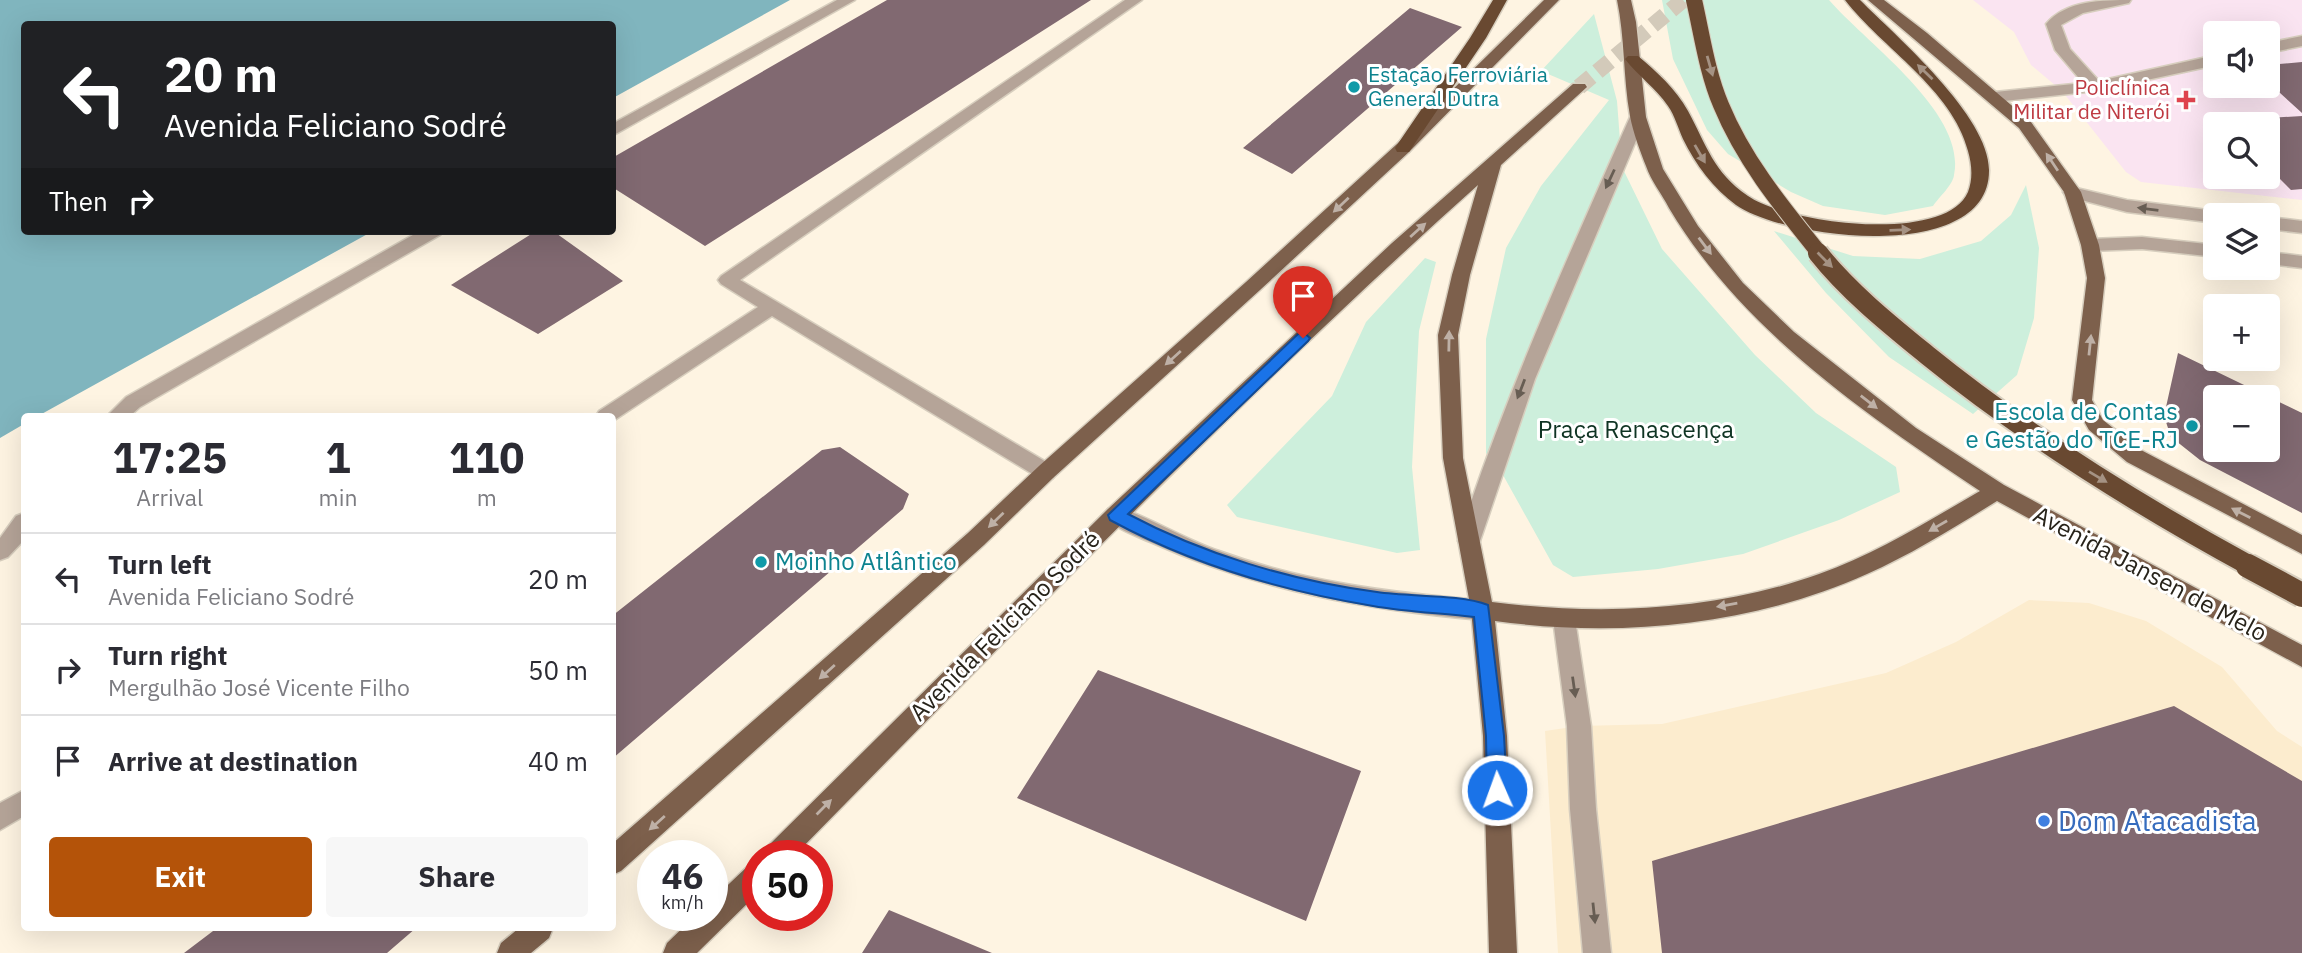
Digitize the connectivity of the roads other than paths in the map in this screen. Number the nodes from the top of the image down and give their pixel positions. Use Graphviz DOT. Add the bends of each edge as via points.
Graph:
graph roads {
  1 [pos="849,0"];
  2 [pos="1135,0"];
  3 [pos="1500,0"];
  4 [pos="1552,0"];
  5 [pos="1624,0"];
  6 [pos="1694,0"];
  7 [pos="1852,0"];
  8 [pos="1875,0"];
  9 [pos="2124,0"];
  10 [pos="2302,41"];
  11 [pos="2280,46"];
  12 [pos="1633,60"];
  13 [pos="2203,63"];
  14 [pos="2096,86"];
  15 [pos="1579,87"];
  16 [pos="1995,97"];
  17 [pos="1638,117"];
  18 [pos="616,129"];
  19 [pos="1403,148"];
  20 [pos="1493,163"];
  21 [pos="2072,192"];
  22 [pos="2203,215"];
  23 [pos="2280,224"];
  24 [pos="2302,227"];
  25 [pos="427,235"];
  26 [pos="2090,245"];
  27 [pos="2203,250"];
  28 [pos="2280,259"];
  29 [pos="2302,262"];
  30 [pos="771,307"];
  31 [pos="120,413"];
  32 [pos="611,413"];
  33 [pos="1046,472"];
  34 [pos="1997,492"];
  35 [pos="1116,515"];
  36 [pos="21,527"];
  37 [pos="1469,541"];
  38 [pos="2302,545"];
  39 [pos="0,551"];
  40 [pos="2302,594"];
  41 [pos="1482,610"];
  42 [pos="1564,619"];
  43 [pos="2302,657"];
  44 [pos="21,804"];
  45 [pos="0,818"];
  46 [pos="792,840"];
  47 [pos="616,859"];
  48 [pos="742,890"];
  49 [pos="536,931"];
  50 [pos="511,953"];
  51 [pos="677,953"];
  52 [pos="1503,953"];
  53 [pos="1597,953"];
  1 -- 18 [label="street"];
  2 -- 30 [label="street" via="727,280"];
  3 -- 19 [label="highway"];
  4 -- 19 [label="main road"];
  5 -- 12 [label="main road, Avenida Jansen de Melo"];
  6 -- 40 [label="highway, one-way, bridge" via="1721,107 1755,169 1810,244 1873,308 1961,382 2084,468 2205,542"];
  12 -- 7 [label="highway, one-way" via="1653,76 1679,110 1710,171 1735,197 1765,214 1813,226 1875,230 1918,229 1955,216 1975,197 1982,171 1969,131 1934,81"];
  8 -- 16 [label="main road"];
  9 -- 14 [label="street" via="2084,8 2053,24 2066,55"];
  10 -- 11 [label="street"];
  12 -- 17 [label="main road, Avenida Jansen de Melo"];
  13 -- 14 [label="street"];
  14 -- 16 [label="street"];
  15 -- 20 [label="main road"];
  21 -- 16 [label="main road, one-way" via="2025,125"];
  17 -- 34 [label="main road, Avenida Jansen de Melo, one-way" via="1655,169 1691,229 1736,287 1787,337 1909,433"];
  17 -- 37 [label="street, one-way" via="1539,344 1490,471"];
  19 -- 33 [label="main road, one-way"];
  35 -- 20 [label="main road, one-way"];
  37 -- 20 [label="main road, one-way" via="1453,458 1448,335"];
  22 -- 21 [label="street, one-way" via="2127,206"];
  21 -- 26 [label="main road"];
  23 -- 24 [label="street"];
  25 -- 31 [label="street"];
  26 -- 27 [label="street" via="2142,243"];
  38 -- 26 [label="main road, one-way" via="2134,456 2108,437 2086,412 2082,388 2096,278"];
  28 -- 29 [label="street"];
  30 -- 32 [label="street"];
  30 -- 33 [label="street"];
  33 -- 47 [label="main road, one-way"];
  34 -- 42 [label="main road, Avenida Feliciano Sodré, one-way" via="1856,569 1777,596 1661,617"];
  34 -- 43 [label="main road, Avenida Jansen de Melo"];
  35 -- 41 [label="street, Avenida Feliciano Sodré" via="1189,550 1296,583 1375,599"];
  46 -- 35 [label="main road, Avenida Feliciano Sodré, one-way"];
  36 -- 39 [label="street"];
  37 -- 41 [label="main road"];
  41 -- 42 [label="main road, Avenida Feliciano Sodré"];
  41 -- 52 [label="main road" via="1495,736"];
  42 -- 53 [label="street, one-way" via="1579,726"];
  44 -- 45 [label="street"];
  48 -- 51 [label="main road"];
  49 -- 50 [label="main road"];
}
